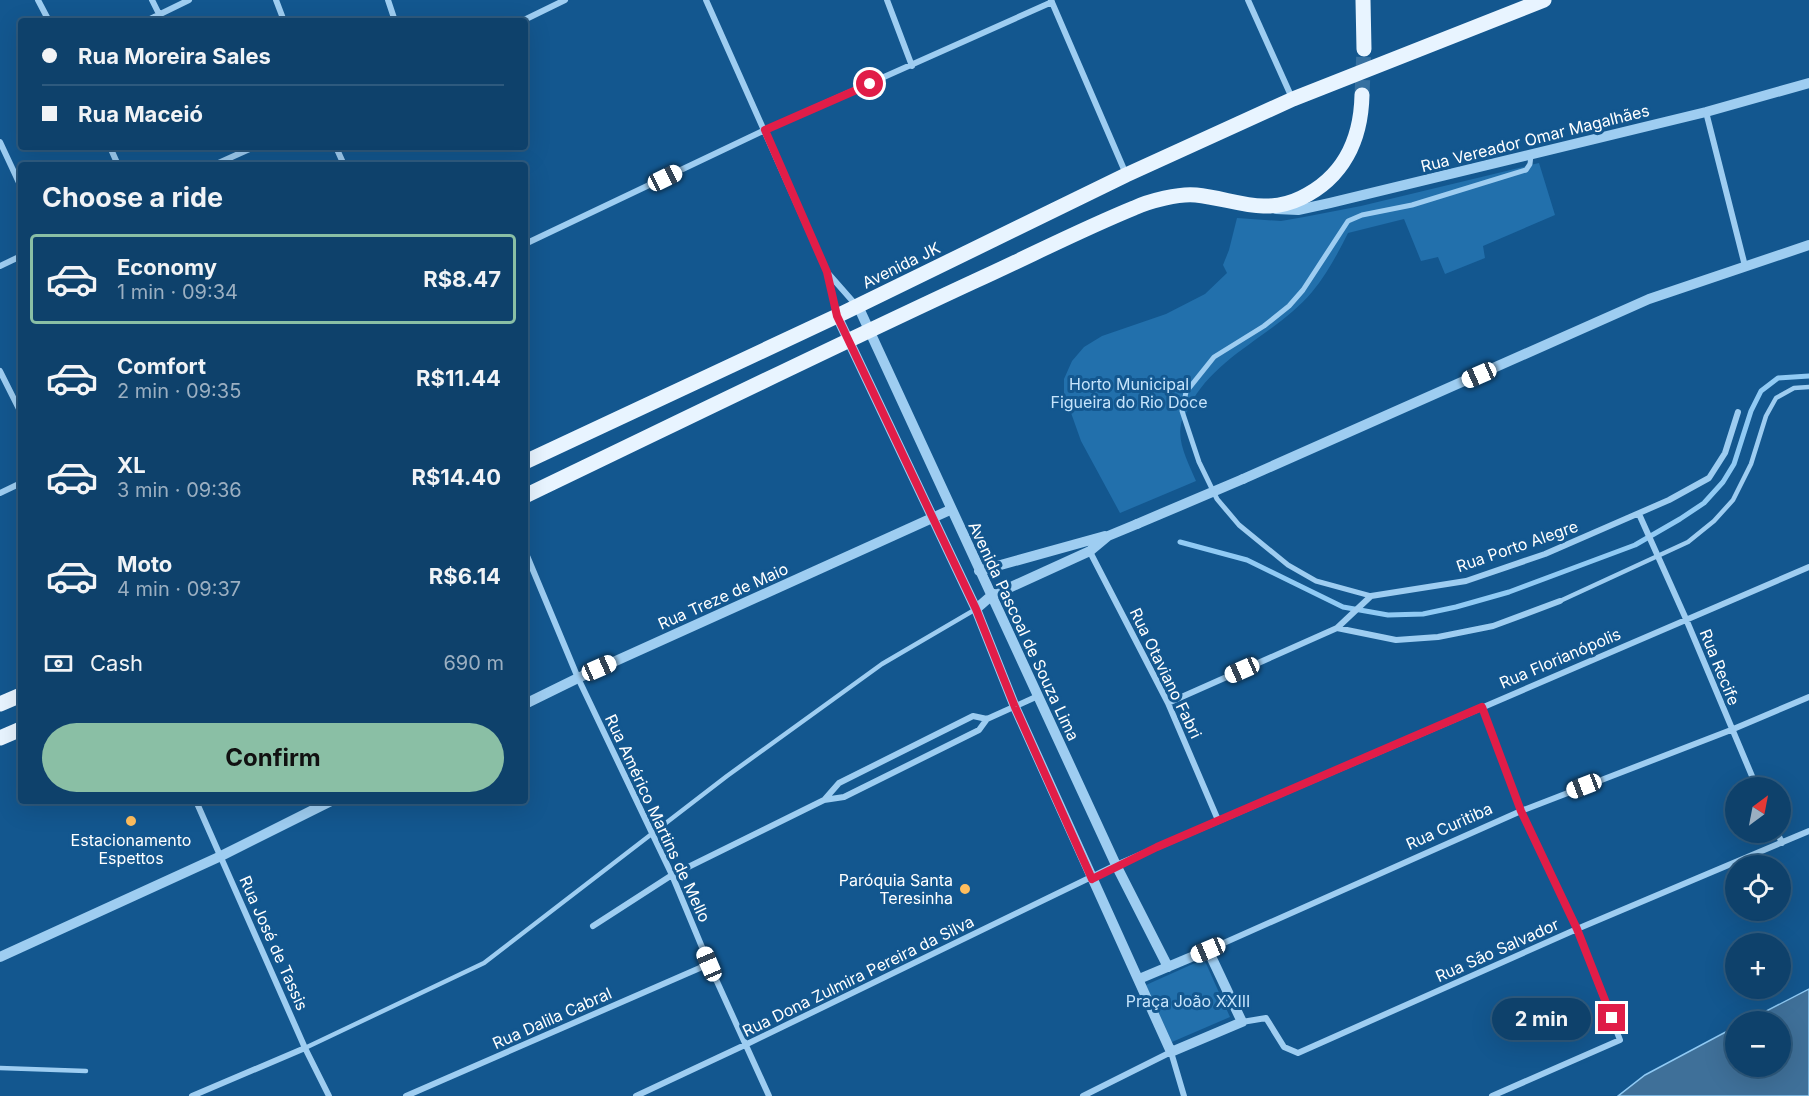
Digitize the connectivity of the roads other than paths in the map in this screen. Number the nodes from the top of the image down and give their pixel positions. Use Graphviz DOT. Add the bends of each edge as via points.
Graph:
graph roads {
  1 [pos="38,0"];
  2 [pos="152,0"];
  3 [pos="189,0"];
  4 [pos="276,0"];
  5 [pos="388,0"];
  6 [pos="565,0"];
  7 [pos="706,0"];
  8 [pos="887,0"];
  9 [pos="1248,0"];
  10 [pos="1363,0"];
  11 [pos="1052,1"];
  12 [pos="1540,1"];
  13 [pos="159,14"];
  14 [pos="47,18"];
  15 [pos="152,18"];
  16 [pos="283,18"];
  17 [pos="394,18"];
  18 [pos="528,18"];
  19 [pos="1364,49"];
  20 [pos="912,66"];
  21 [pos="1809,83"];
  22 [pos="1362,95"];
  23 [pos="1293,99"];
  24 [pos="1706,112"];
  25 [pos="765,130"];
  26 [pos="0,142"];
  27 [pos="247,150"];
  28 [pos="1531,154"];
  29 [pos="220,162"];
  30 [pos="1126,175"];
  31 [pos="18,181"];
  32 [pos="1267,208"];
  33 [pos="528,243"];
  34 [pos="1809,245"];
  35 [pos="18,257"];
  36 [pos="0,266"];
  37 [pos="1745,266"];
  38 [pos="827,272"];
  39 [pos="858,306"];
  40 [pos="837,316"];
  41 [pos="868,330"];
  42 [pos="848,339"];
  43 [pos="0,371"];
  44 [pos="1809,387"];
  45 [pos="18,407"];
  46 [pos="1738,412"];
  47 [pos="528,461"];
  48 [pos="18,484"];
  49 [pos="0,493"];
  50 [pos="528,495"];
  51 [pos="950,510"];
  52 [pos="1639,514"];
  53 [pos="934,518"];
  54 [pos="1087,546"];
  55 [pos="1658,556"];
  56 [pos="528,558"];
  57 [pos="1809,567"];
  58 [pos="979,571"];
  59 [pos="991,596"];
  60 [pos="1371,596"];
  61 [pos="1560,601"];
  62 [pos="976,609"];
  63 [pos="1686,619"];
  64 [pos="1337,628"];
  65 [pos="578,678"];
  66 [pos="18,696"];
  67 [pos="1038,696"];
  68 [pos="1809,697"];
  69 [pos="528,703"];
  70 [pos="1168,703"];
  71 [pos="0,704"];
  72 [pos="1015,707"];
  73 [pos="1482,707"];
  74 [pos="987,718"];
  75 [pos="18,730"];
  76 [pos="1731,730"];
  77 [pos="0,738"];
  78 [pos="1752,777"];
  79 [pos="824,800"];
  80 [pos="197,804"];
  81 [pos="325,804"];
  82 [pos="1521,811"];
  83 [pos="1218,820"];
  84 [pos="1809,831"];
  85 [pos="653,834"];
  86 [pos="1791,839"];
  87 [pos="1782,843"];
  88 [pos="221,856"];
  89 [pos="1116,865"];
  90 [pos="672,875"];
  91 [pos="1092,879"];
  92 [pos="593,926"];
  93 [pos="1577,929"];
  94 [pos="1208,950"];
  95 [pos="0,957"];
  96 [pos="709,964"];
  97 [pos="1168,967"];
  98 [pos="1138,980"];
  99 [pos="1242,1022"];
  100 [pos="747,1044"];
  101 [pos="305,1048"];
  102 [pos="1171,1052"];
  103 [pos="0,1068"];
  104 [pos="86,1071"];
  105 [pos="192,1096"];
  106 [pos="329,1096"];
  107 [pos="406,1096"];
  108 [pos="636,1096"];
  109 [pos="769,1096"];
  110 [pos="1083,1096"];
  111 [pos="1184,1096"];
  112 [pos="1492,1096"];
  1 -- 14 [label="street"];
  2 -- 13 [label="street"];
  3 -- 13 [label="street"];
  4 -- 16 [label="street"];
  5 -- 17 [label="street"];
  6 -- 18 [label="street"];
  7 -- 25 [label="street"];
  8 -- 20 [label="street"];
  9 -- 23 [label="street"];
  10 -- 19 [label="main road"];
  11 -- 20 [label="street"];
  11 -- 30 [label="street"];
  12 -- 23 [label="main road, Avenida JK"];
  13 -- 15 [label="street"];
  20 -- 25 [label="street"];
  21 -- 24 [label="street, Rua Vereador Omar Magalhães"];
  22 -- 32 [label="main road" via="1357,137 1340,169 1302,198"];
  23 -- 30 [label="main road, Avenida JK"];
  24 -- 28 [label="street, Rua Vereador Omar Magalhães"];
  24 -- 37 [label="street"];
  25 -- 33 [label="street"];
  25 -- 38 [label="street"];
  26 -- 31 [label="street"];
  27 -- 29 [label="street"];
  28 -- 32 [label="street, Rua Vereador Omar Magalhães" via="1299,210"];
  28 -- 60 [label="street" via="1526,170 1412,206 1348,221 1289,306 1214,357 1186,392 1182,411 1199,462 1217,499 1239,525 1288,565 1316,581"];
  30 -- 39 [label="main road, Avenida JK"];
  32 -- 41 [label="main road" via="1194,194 1137,206"];
  34 -- 37 [label="street"];
  35 -- 36 [label="street"];
  37 -- 54 [label="street, bridge" via="1649,299"];
  38 -- 39 [label="street"];
  38 -- 40 [label="street"];
  39 -- 40 [label="main road, Avenida JK"];
  39 -- 41 [label="street, Avenida Pascoal de Souza Lima"];
  40 -- 42 [label="street, Avenida Pascoal de Souza Lima"];
  40 -- 47 [label="main road, Avenida JK"];
  41 -- 42 [label="main road"];
  41 -- 51 [label="street, Avenida Pascoal de Souza Lima"];
  42 -- 50 [label="main road"];
  42 -- 53 [label="street, Avenida Pascoal de Souza Lima"];
  43 -- 45 [label="street"];
  44 -- 55 [label="lane" via="1794,388 1776,398 1733,500 1688,542"];
  46 -- 52 [label="street, Rua Porto Alegre" via="1725,453 1708,478"];
  48 -- 49 [label="street"];
  51 -- 53 [label="street, Rua Treze de Maio"];
  51 -- 58 [label="street, Avenida Pascoal de Souza Lima"];
  52 -- 55 [label="street, Rua Recife"];
  52 -- 60 [label="street, Rua Porto Alegre" via="1545,554 1466,581"];
  53 -- 62 [label="street, Avenida Pascoal de Souza Lima"];
  53 -- 65 [label="street, Rua Treze de Maio"];
  54 -- 58 [label="street"];
  54 -- 59 [label="street"];
  54 -- 70 [label="street, Rua Otaviano Fabri"];
  55 -- 61 [label="lane"];
  55 -- 63 [label="street, Rua Recife"];
  56 -- 65 [label="street, Rua Américo Martins de Mello"];
  57 -- 63 [label="street, Rua Florianópolis"];
  58 -- 59 [label="street, Avenida Pascoal de Souza Lima"];
  59 -- 62 [label="street"];
  59 -- 67 [label="street, Avenida Pascoal de Souza Lima"];
  60 -- 64 [label="street"];
  61 -- 64 [label="street" via="1493,626 1438,637 1396,640"];
  62 -- 72 [label="street, Avenida Pascoal de Souza Lima"];
  62 -- 85 [label="lane" via="882,664"];
  63 -- 73 [label="street, Rua Florianópolis"];
  63 -- 76 [label="street, Rua Recife"];
  64 -- 70 [label="street"];
  65 -- 69 [label="street, Rua Treze de Maio"];
  65 -- 85 [label="street, Rua Américo Martins de Mello"];
  66 -- 71 [label="main road"];
  67 -- 72 [label="street"];
  67 -- 89 [label="street, Avenida Pascoal de Souza Lima"];
  68 -- 76 [label="street, Rua Curitiba"];
  70 -- 83 [label="street, Rua Otaviano Fabri"];
  72 -- 74 [label="street"];
  72 -- 91 [label="street, Avenida Pascoal de Souza Lima"];
  73 -- 82 [label="street"];
  73 -- 83 [label="street, Rua Florianópolis"];
  74 -- 79 [label="street" via="979,730 844,797"];
  74 -- 79 [label="street" via="973,716 839,783"];
  75 -- 77 [label="main road"];
  76 -- 78 [label="street, Rua Recife"];
  76 -- 82 [label="street, Rua Curitiba"];
  79 -- 90 [label="street"];
  80 -- 88 [label="street, Rua José de Tassis"];
  81 -- 88 [label="street"];
  82 -- 93 [label="street"];
  82 -- 94 [label="street, Rua Curitiba"];
  83 -- 89 [label="street, Rua Florianópolis"];
  84 -- 86 [label="street, Rua São Salvador"];
  85 -- 90 [label="street, Rua Américo Martins de Mello"];
  85 -- 101 [label="lane" via="484,963"];
  87 -- 93 [label="street, Rua São Salvador"];
  88 -- 95 [label="street"];
  88 -- 101 [label="street, Rua José de Tassis"];
  89 -- 91 [label="street, Rua Florianópolis"];
  89 -- 97 [label="street, Avenida Pascoal de Souza Lima"];
  90 -- 92 [label="street"];
  90 -- 96 [label="street, Rua Américo Martins de Mello"];
  91 -- 98 [label="street, Avenida Pascoal de Souza Lima"];
  91 -- 100 [label="street, Rua Dona Zulmira Pereira da Silva"];
  93 -- 99 [label="street, Rua São Salvador" via="1298,1053 1284,1047 1266,1018"];
  93 -- 112 [label="street" via="1620,1040"];
  94 -- 97 [label="street, Rua Curitiba"];
  94 -- 99 [label="street"];
  96 -- 100 [label="street, Rua Américo Martins de Mello"];
  96 -- 107 [label="street, Rua Dalila Cabral"];
  97 -- 98 [label="street, Rua Curitiba"];
  98 -- 102 [label="street, Avenida Pascoal de Souza Lima"];
  99 -- 102 [label="street"];
  100 -- 108 [label="street, Rua Dona Zulmira Pereira da Silva"];
  100 -- 109 [label="street, Rua Américo Martins de Mello"];
  101 -- 105 [label="street"];
  101 -- 106 [label="street, Rua José de Tassis"];
  102 -- 110 [label="street"];
  102 -- 111 [label="street"];
  103 -- 104 [label="lane"];
}
